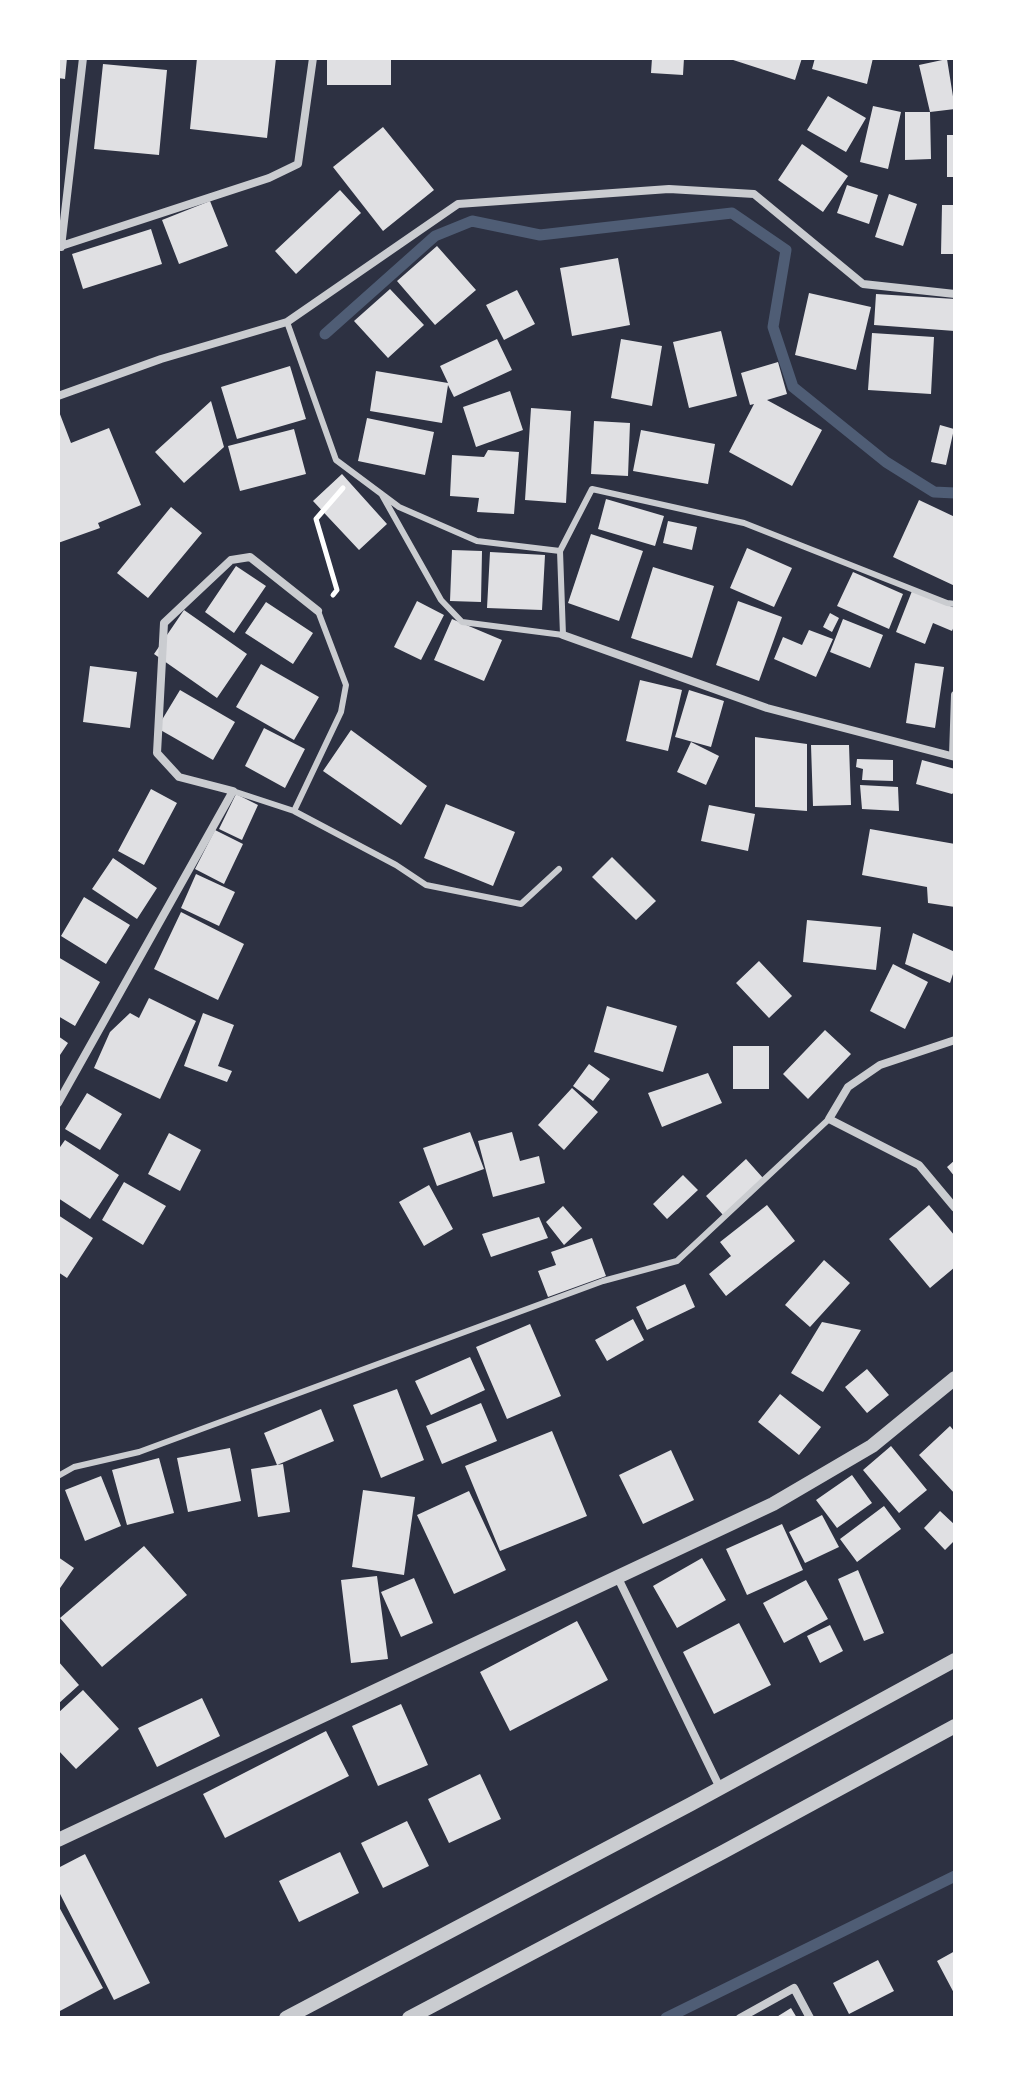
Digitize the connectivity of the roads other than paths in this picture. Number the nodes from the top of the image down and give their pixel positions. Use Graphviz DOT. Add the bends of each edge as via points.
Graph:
graph roads {
  1 [pos="83,58"];
  2 [pos="313,58"];
  3 [pos="59,247"];
  4 [pos="955,294"];
  5 [pos="287,322"];
  6 [pos="58,396"];
  7 [pos="382,495"];
  8 [pos="560,551"];
  9 [pos="955,604"];
  10 [pos="318,611"];
  11 [pos="563,635"];
  12 [pos="955,695"];
  13 [pos="954,756"];
  14 [pos="233,791"];
  15 [pos="294,811"];
  16 [pos="559,869"];
  17 [pos="955,1040"];
  18 [pos="58,1103"];
  19 [pos="829,1119"];
  20 [pos="955,1208"];
  21 [pos="955,1378"];
  22 [pos="58,1476"];
  23 [pos="618,1578"];
  24 [pos="955,1660"];
  25 [pos="955,1726"];
  26 [pos="720,1788"];
  27 [pos="58,1840"];
  28 [pos="286,2018"];
  29 [pos="409,2018"];
  30 [pos="740,2018"];
  31 [pos="810,2018"];
  1 -- 3 [label="street"];
  2 -- 3 [label="street" via="298,164"];
  4 -- 5 [label="street" via="863,284 754,194 669,189 458,204"];
  5 -- 6 [label="street"];
  5 -- 7 [label="lane" via="336,460"];
  7 -- 8 [label="lane" via="477,541"];
  7 -- 11 [label="lane" via="441,600 462,622"];
  8 -- 9 [label="lane" via="592,489 744,523"];
  8 -- 11 [label="lane"];
  10 -- 14 [label="street" via="250,557 231,560 164,623 157,753 179,777"];
  10 -- 15 [label="lane" via="346,685 341,712"];
  11 -- 13 [label="street" via="767,708"];
  12 -- 13 [label="street"];
  14 -- 15 [label="lane"];
  14 -- 18 [label="street"];
  15 -- 16 [label="lane" via="426,885 521,904"];
  17 -- 19 [label="street" via="880,1065 848,1087"];
  19 -- 20 [label="street" via="919,1165"];
  19 -- 22 [label="lane" via="677,1261 603,1281 139,1452 74,1467"];
  21 -- 23 [label="street" via="872,1446 798,1490"];
  23 -- 26 [label="street"];
  23 -- 27 [label="street"];
  24 -- 26 [label="street"];
  25 -- 29 [label="street"];
  26 -- 28 [label="street"];
  30 -- 31 [label="street" via="794,1988"];
}
